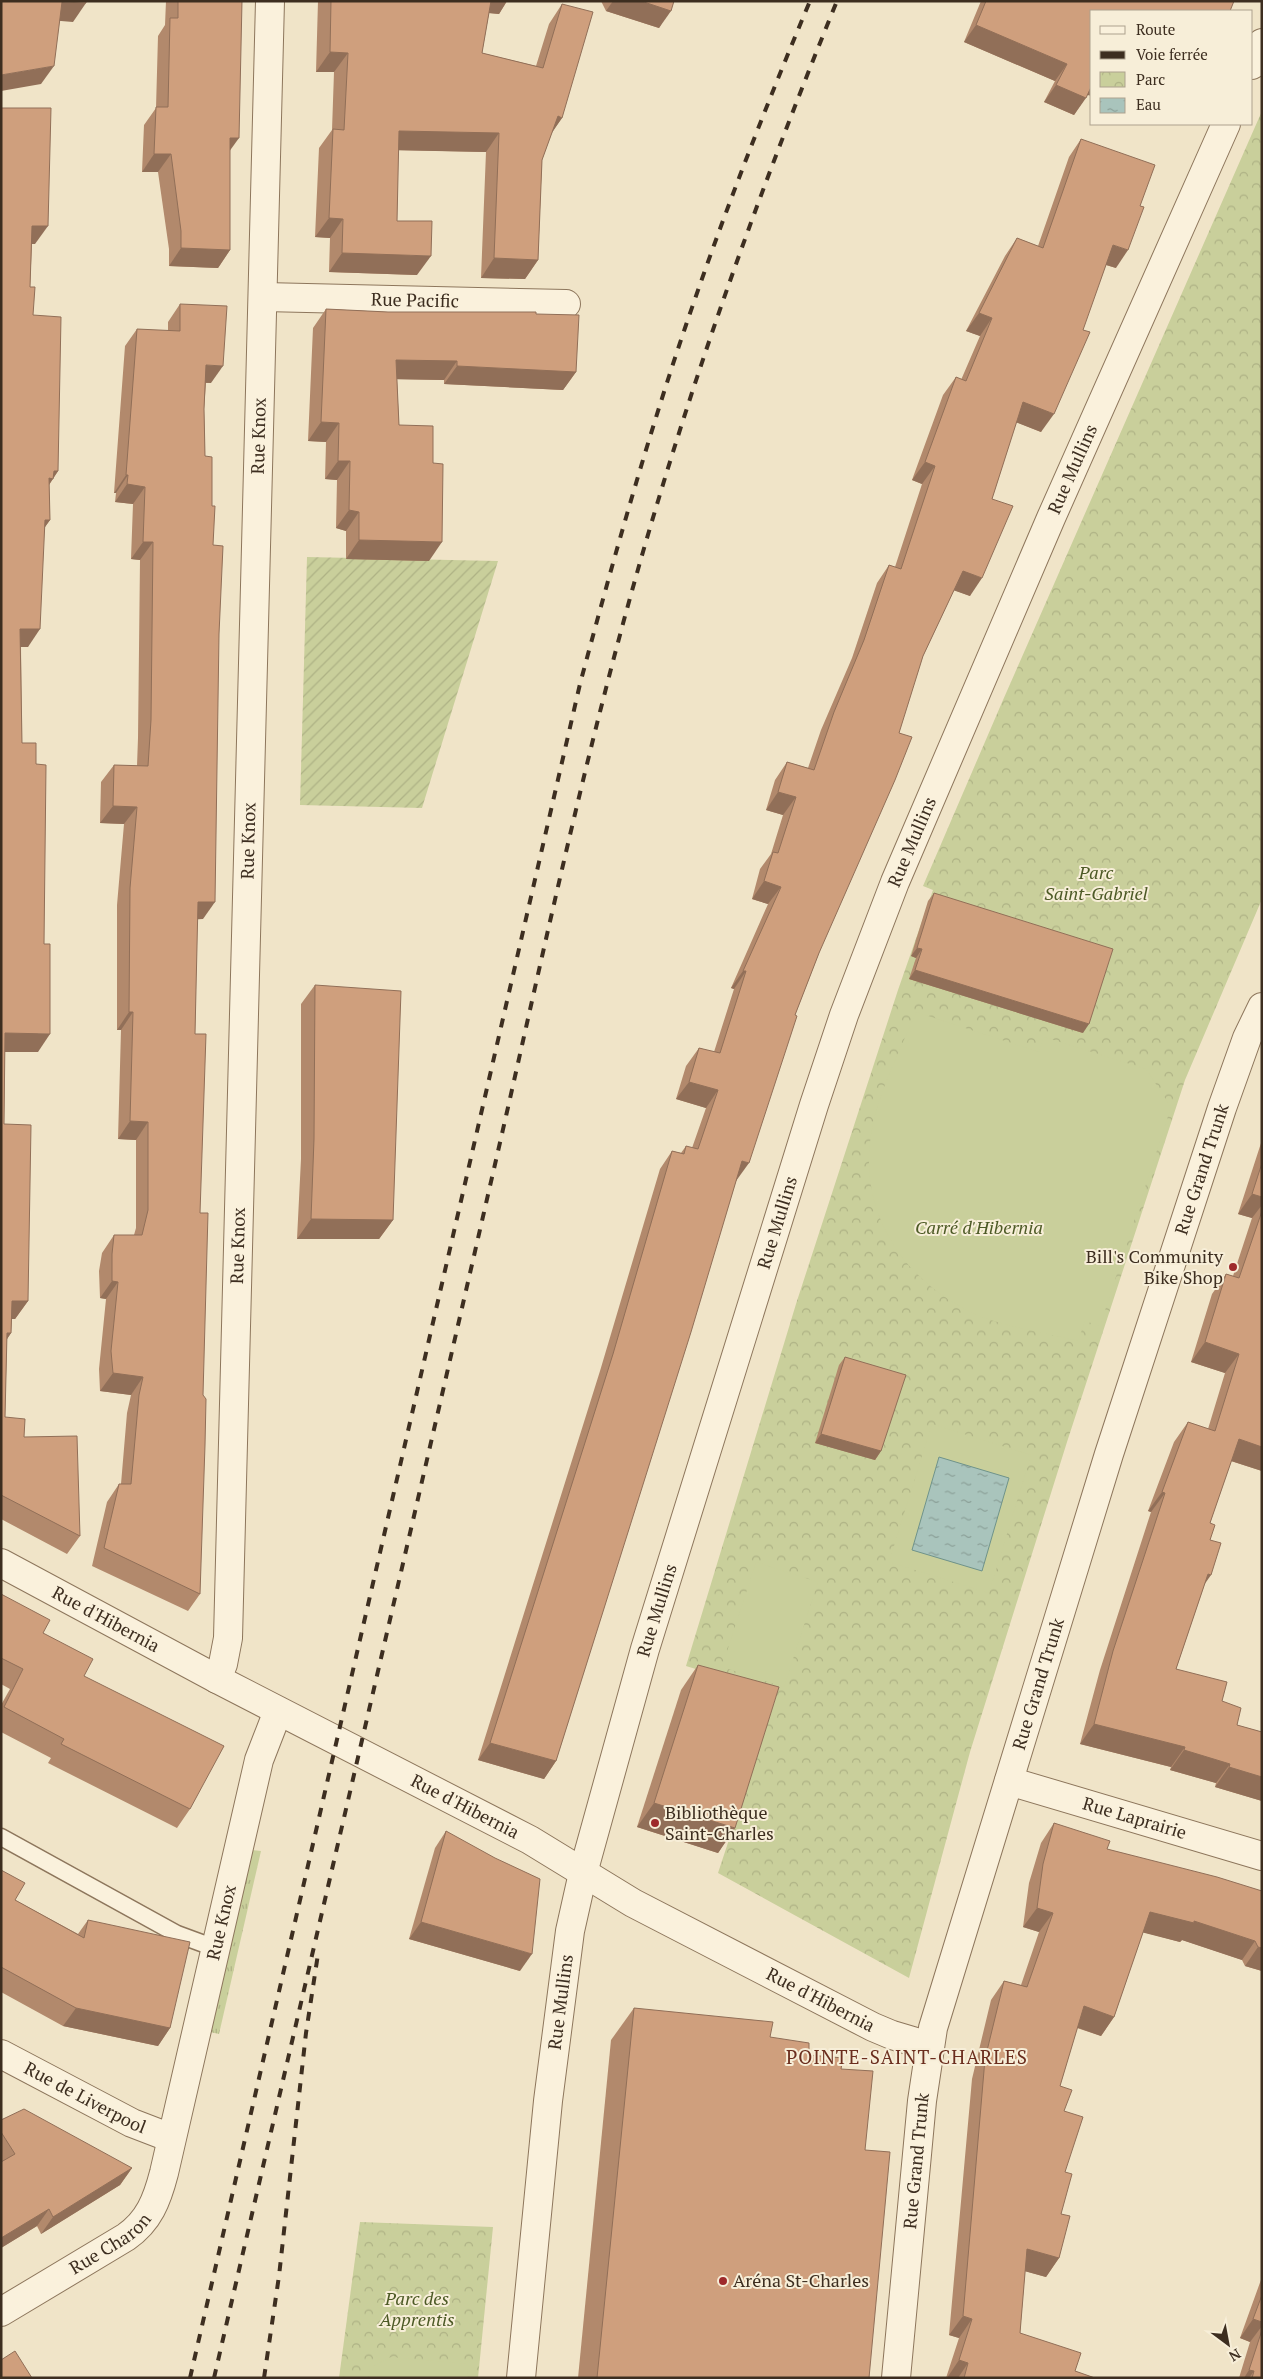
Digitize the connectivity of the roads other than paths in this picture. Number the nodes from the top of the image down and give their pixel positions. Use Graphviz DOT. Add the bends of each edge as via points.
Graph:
graph roads {
  1 [pos="270,1"];
  2 [pos="1262,43"];
  3 [pos="1253,63"];
  4 [pos="1226,125"];
  5 [pos="264,297"];
  6 [pos="566,304"];
  7 [pos="1262,1006"];
  8 [pos="1254,1041"];
  9 [pos="1,1563"];
  10 [pos="217,1680"];
  11 [pos="278,1711"];
  12 [pos="1009,1781"];
  13 [pos="1,1837"];
  14 [pos="1262,1856"];
  15 [pos="583,1873"];
  16 [pos="215,1948"];
  17 [pos="929,2046"];
  18 [pos="1,2054"];
  19 [pos="171,2138"];
  20 [pos="1,2312"];
  21 [pos="521,2378"];
  22 [pos="896,2378"];
  1 -- 5 [label="street, Rue Knox"];
  2 -- 3 [label="street"];
  4 -- 15 [label="street, Rue Mullins" via="1043,536 895,882 851,997 814,1105 645,1649"];
  5 -- 6 [label="street, Rue Pacific"];
  5 -- 10 [label="street, Rue Knox" via="228,1631"];
  7 -- 8 [label="street, Rue Grand Trunk"];
  8 -- 12 [label="street, Rue Grand Trunk" via="1222,1108 1109,1454"];
  9 -- 10 [label="street, Rue d'Hibernia"];
  10 -- 11 [label="street, Rue d'Hibernia"];
  11 -- 15 [label="street, Rue d'Hibernia" via="530,1840"];
  11 -- 16 [label="street, Rue Knox" via="259,1760"];
  12 -- 14 [label="street, Rue Laprairie"];
  12 -- 17 [label="street, Rue Grand Trunk"];
  13 -- 16 [label="lane" via="177,1934"];
  15 -- 17 [label="street, Rue d'Hibernia" via="633,1903 873,2027"];
  15 -- 21 [label="street, Rue Mullins" via="570,1931 549,2091"];
  16 -- 19 [label="street, Rue Knox"];
  17 -- 22 [label="street, Rue Grand Trunk"];
  18 -- 19 [label="street, Rue de Liverpool" via="132,2124"];
  19 -- 20 [label="street, Rue Charon" via="159,2194 152,2210 134,2231"];
}
